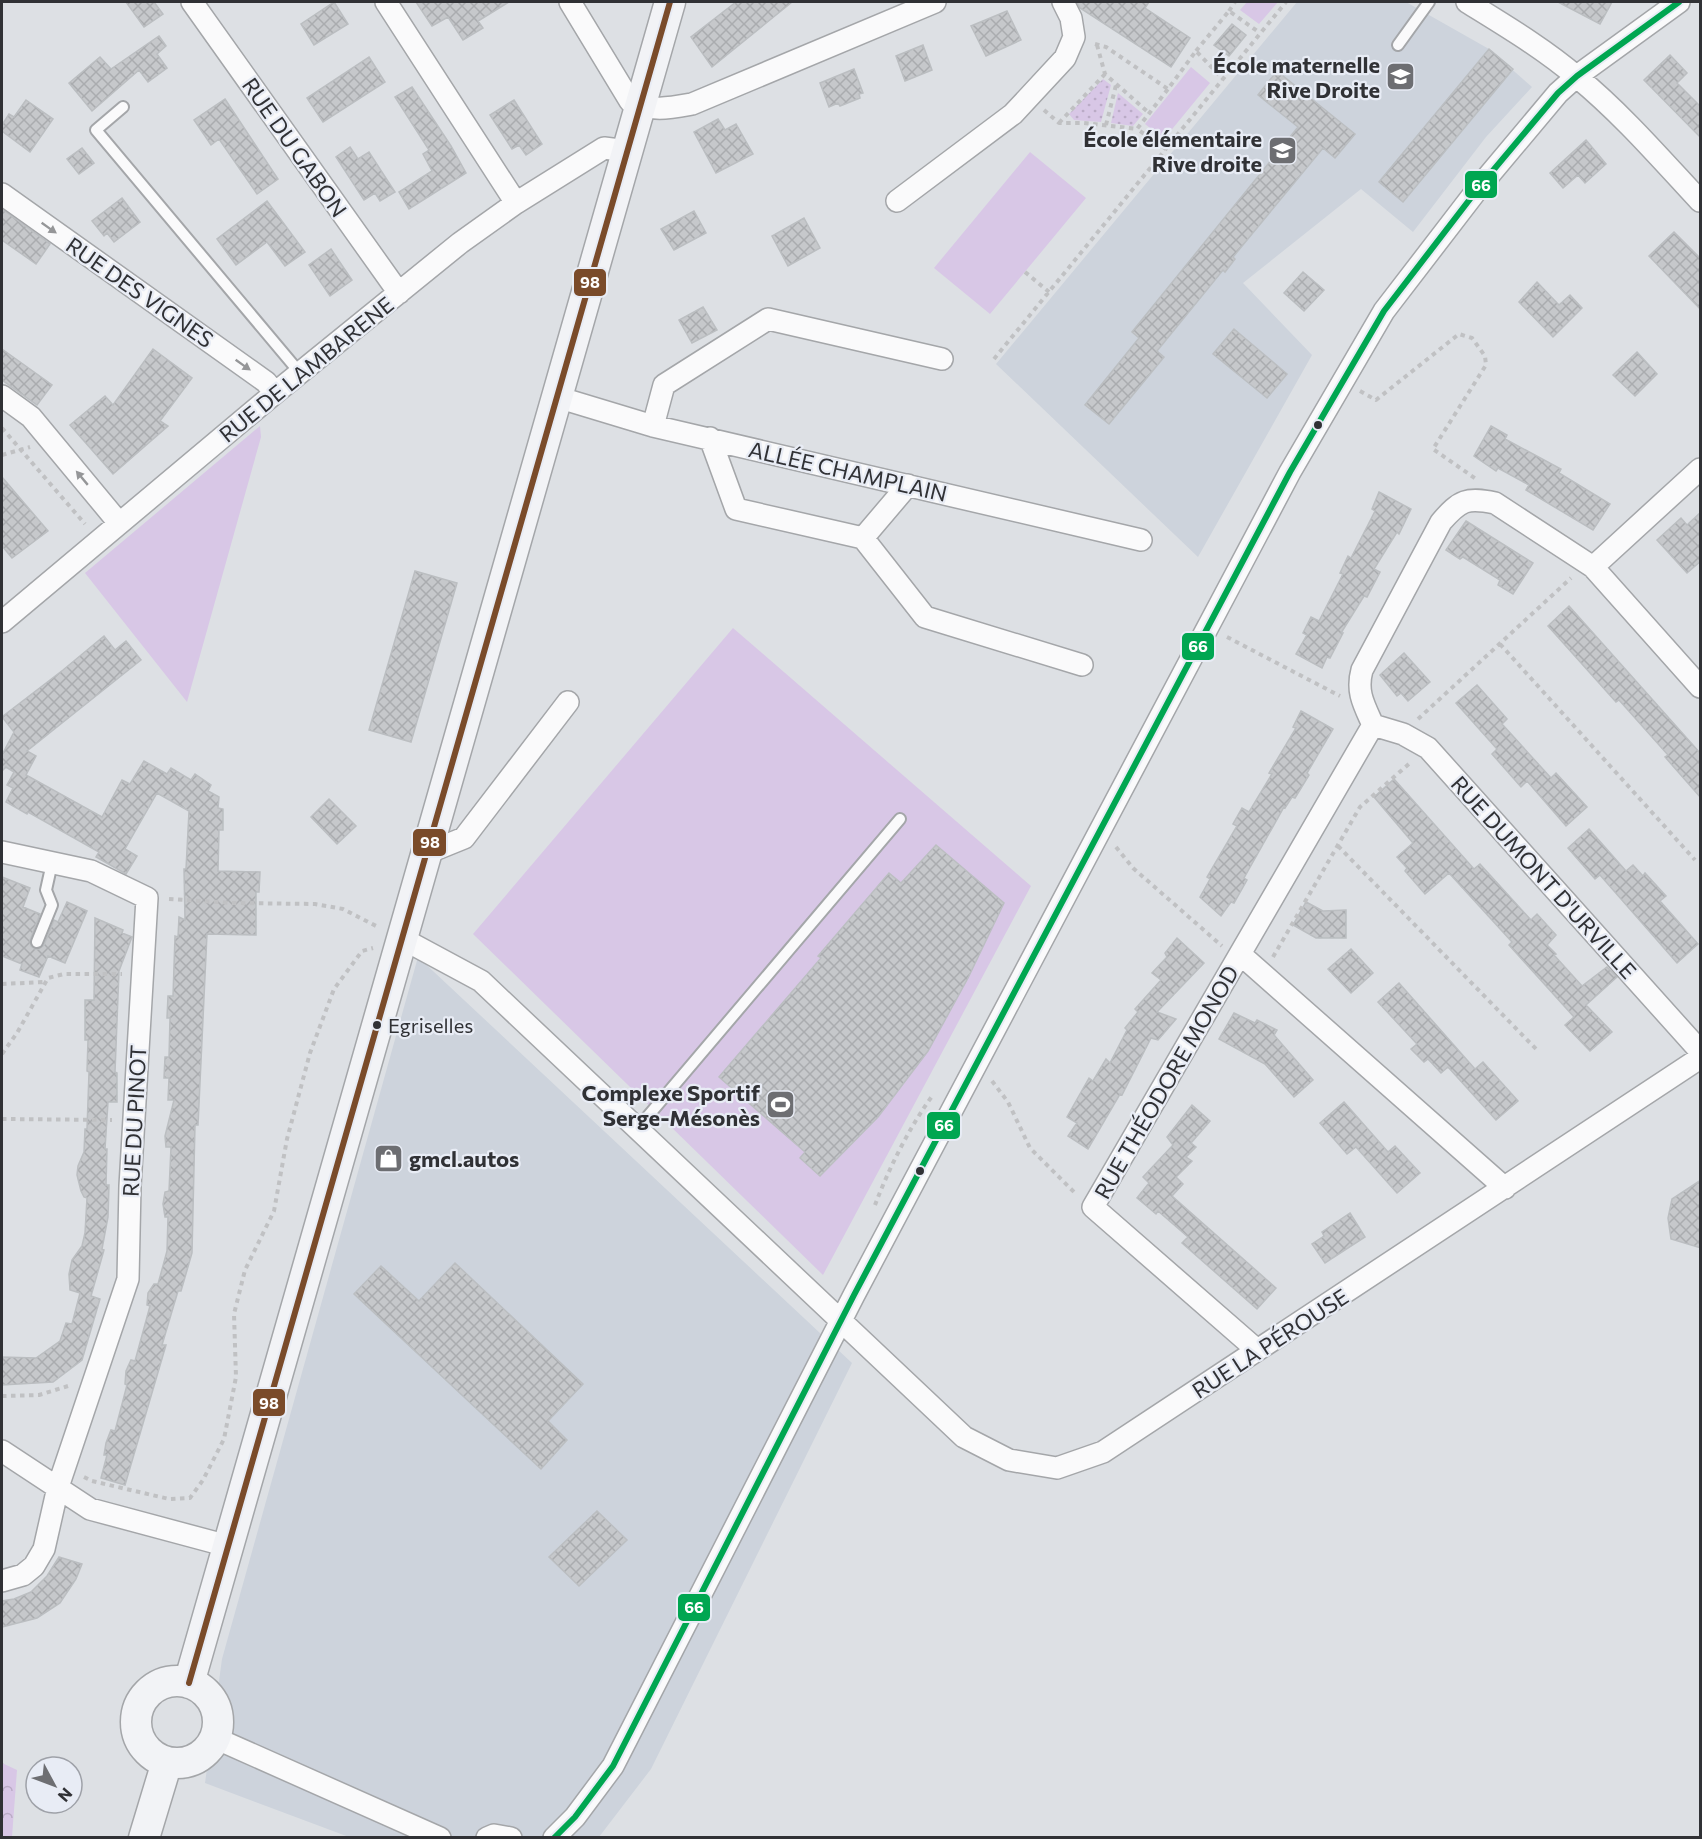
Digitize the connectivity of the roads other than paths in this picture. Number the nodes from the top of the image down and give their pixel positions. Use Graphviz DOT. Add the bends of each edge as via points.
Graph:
graph roads {
  1 [pos="192,2"];
  2 [pos="386,2"];
  3 [pos="570,2"];
  4 [pos="670,2"];
  5 [pos="935,2"];
  6 [pos="1063,2"];
  7 [pos="1429,2"];
  8 [pos="1467,2"];
  9 [pos="1678,2"];
  10 [pos="1398,45"];
  11 [pos="1577,76"];
  12 [pos="640,106"];
  13 [pos="123,107"];
  14 [pos="628,152"];
  15 [pos="2,194"];
  16 [pos="897,201"];
  17 [pos="1701,201"];
  18 [pos="516,203"];
  19 [pos="399,292"];
  20 [pos="942,359"];
  21 [pos="300,373"];
  22 [pos="275,393"];
  23 [pos="2,396"];
  24 [pos="557,397"];
  25 [pos="653,426"];
  26 [pos="710,438"];
  27 [pos="1701,469"];
  28 [pos="908,485"];
  29 [pos="119,523"];
  30 [pos="863,538"];
  31 [pos="1141,540"];
  32 [pos="1593,567"];
  33 [pos="2,622"];
  34 [pos="1082,665"];
  35 [pos="1701,687"];
  36 [pos="567,702"];
  37 [pos="1373,725"];
  38 [pos="900,819"];
  39 [pos="2,852"];
  40 [pos="427,853"];
  41 [pos="52,863"];
  42 [pos="403,939"];
  43 [pos="37,942"];
  44 [pos="1240,954"];
  45 [pos="1701,1052"];
  46 [pos="1701,1058"];
  47 [pos="637,1130"];
  48 [pos="1505,1188"];
  49 [pos="841,1322"];
  50 [pos="1257,1350"];
  51 [pos="2,1451"];
  52 [pos="58,1487"];
  53 [pos="228,1546"];
  54 [pos="2,1581"];
  55 [pos="189,1683"];
  56 [pos="215,1738"];
  57 [pos="167,1762"];
  58 [pos="144,1838"];
  59 [pos="440,1838"];
  60 [pos="487,1838"];
  61 [pos="511,1838"];
  62 [pos="554,1838"];
  1 -- 19 [label="street, RUE DU GABON"];
  2 -- 18 [label="street"];
  3 -- 12 [label="street" via="630,101"];
  4 -- 12 [label="street"];
  5 -- 12 [label="street" via="692,104 654,109"];
  6 -- 16 [label="street" via="1074,37 1065,58 1013,114"];
  7 -- 10 [label="lane"];
  8 -- 11 [label="street"];
  9 -- 11 [label="street"];
  11 -- 17 [label="street"];
  11 -- 49 [label="street" via="1480,186 1410,275 1340,385 1290,472"];
  12 -- 14 [label="street"];
  13 -- 21 [label="lane" via="96,130"];
  14 -- 18 [label="street, RUE DE LAMBARENE" via="604,148"];
  14 -- 24 [label="street"];
  15 -- 22 [label="street, RUE DES VIGNES, one-way" via="266,382"];
  18 -- 19 [label="street, RUE DE LAMBARENE"];
  19 -- 21 [label="street, RUE DE LAMBARENE"];
  20 -- 25 [label="street" via="768,319 664,385"];
  21 -- 22 [label="street, RUE DE LAMBARENE"];
  22 -- 29 [label="street, RUE DE LAMBARENE"];
  29 -- 23 [label="street, one-way" via="31,417"];
  24 -- 25 [label="street, ALLÉE CHAMPLAIN"];
  24 -- 40 [label="street"];
  25 -- 26 [label="street, ALLÉE CHAMPLAIN"];
  26 -- 28 [label="street, ALLÉE CHAMPLAIN"];
  26 -- 30 [label="street" via="736,509"];
  27 -- 32 [label="street"];
  28 -- 30 [label="street"];
  28 -- 31 [label="street, ALLÉE CHAMPLAIN"];
  29 -- 33 [label="street, RUE DE LAMBARENE"];
  30 -- 34 [label="street" via="925,616"];
  32 -- 35 [label="street"];
  32 -- 37 [label="street" via="1495,503 1476,499 1455,506 1441,522 1362,670 1358,683"];
  36 -- 40 [label="street" via="464,838"];
  37 -- 44 [label="street, RUE THÉODORE MONOD"];
  37 -- 45 [label="street, RUE DUMONT D'URVILLE" via="1403,734 1428,748"];
  38 -- 47 [label="lane"];
  39 -- 41 [label="street"];
  40 -- 42 [label="street"];
  41 -- 43 [label="lane" via="46,890 52,905"];
  41 -- 52 [label="street, RUE DU PINOT" via="91,872 147,898 128,1280"];
  42 -- 47 [label="street, RUE LA PÉROUSE" via="481,981"];
  42 -- 53 [label="street"];
  44 -- 48 [label="street"];
  44 -- 50 [label="street, RUE THÉODORE MONOD" via="1093,1207"];
  46 -- 48 [label="street, RUE LA PÉROUSE"];
  47 -- 49 [label="street, RUE LA PÉROUSE"];
  48 -- 50 [label="street, RUE LA PÉROUSE"];
  49 -- 50 [label="street, RUE LA PÉROUSE" via="964,1437 1009,1460 1057,1468 1103,1452"];
  49 -- 62 [label="street" via="613,1766"];
  51 -- 52 [label="street"];
  52 -- 53 [label="street" via="90,1509"];
  52 -- 54 [label="street, RUE DU PINOT" via="44,1549 34,1566 23,1575"];
  53 -- 55 [label="street"];
  55 -- 56 [label="street" via="200,1688 214,1705 218,1716"];
  55 -- 57 [label="street" via="177,1681 153,1690 138,1711 136,1724 145,1748"];
  56 -- 57 [label="street" via="201,1756 190,1761"];
  56 -- 59 [label="street"];
  57 -- 58 [label="street"];
  60 -- 61 [label="street"];
}
